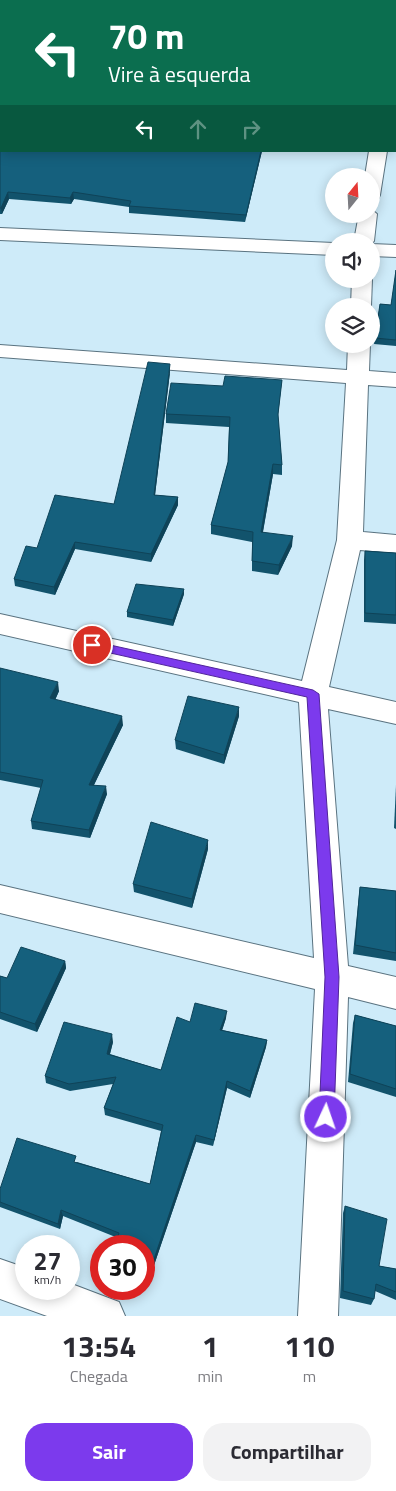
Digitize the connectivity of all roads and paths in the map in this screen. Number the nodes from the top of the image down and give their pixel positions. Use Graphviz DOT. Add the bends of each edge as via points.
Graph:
graph roads {
  1 [pos="373,152"];
  2 [pos="396,153"];
  3 [pos="372,168"];
  4 [pos="0,234"];
  5 [pos="325,249"];
  6 [pos="380,250"];
  7 [pos="396,251"];
  8 [pos="0,351"];
  9 [pos="359,353"];
  10 [pos="358,378"];
  11 [pos="396,380"];
  12 [pos="350,540"];
  13 [pos="396,544"];
  14 [pos="0,624"];
  15 [pos="313,694"];
  16 [pos="396,713"];
  17 [pos="0,899"];
  18 [pos="332,977"];
  19 [pos="396,993"];
  20 [pos="0,1279"];
  21 [pos="15,1285"];
  22 [pos="59,1300"];
  23 [pos="105,1316"];
  24 [pos="318,1316"];
  1 -- 2 [label="street"];
  1 -- 3 [label="street"];
  4 -- 5 [label="street"];
  6 -- 7 [label="street"];
  8 -- 10 [label="street"];
  9 -- 10 [label="street"];
  10 -- 11 [label="street"];
  10 -- 12 [label="street"];
  12 -- 13 [label="street"];
  12 -- 15 [label="street"];
  14 -- 15 [label="street"];
  15 -- 16 [label="street"];
  15 -- 18 [label="street"];
  17 -- 18 [label="street"];
  18 -- 19 [label="street"];
  18 -- 24 [label="street"];
  20 -- 21 [label="street"];
  22 -- 23 [label="street"];
}
